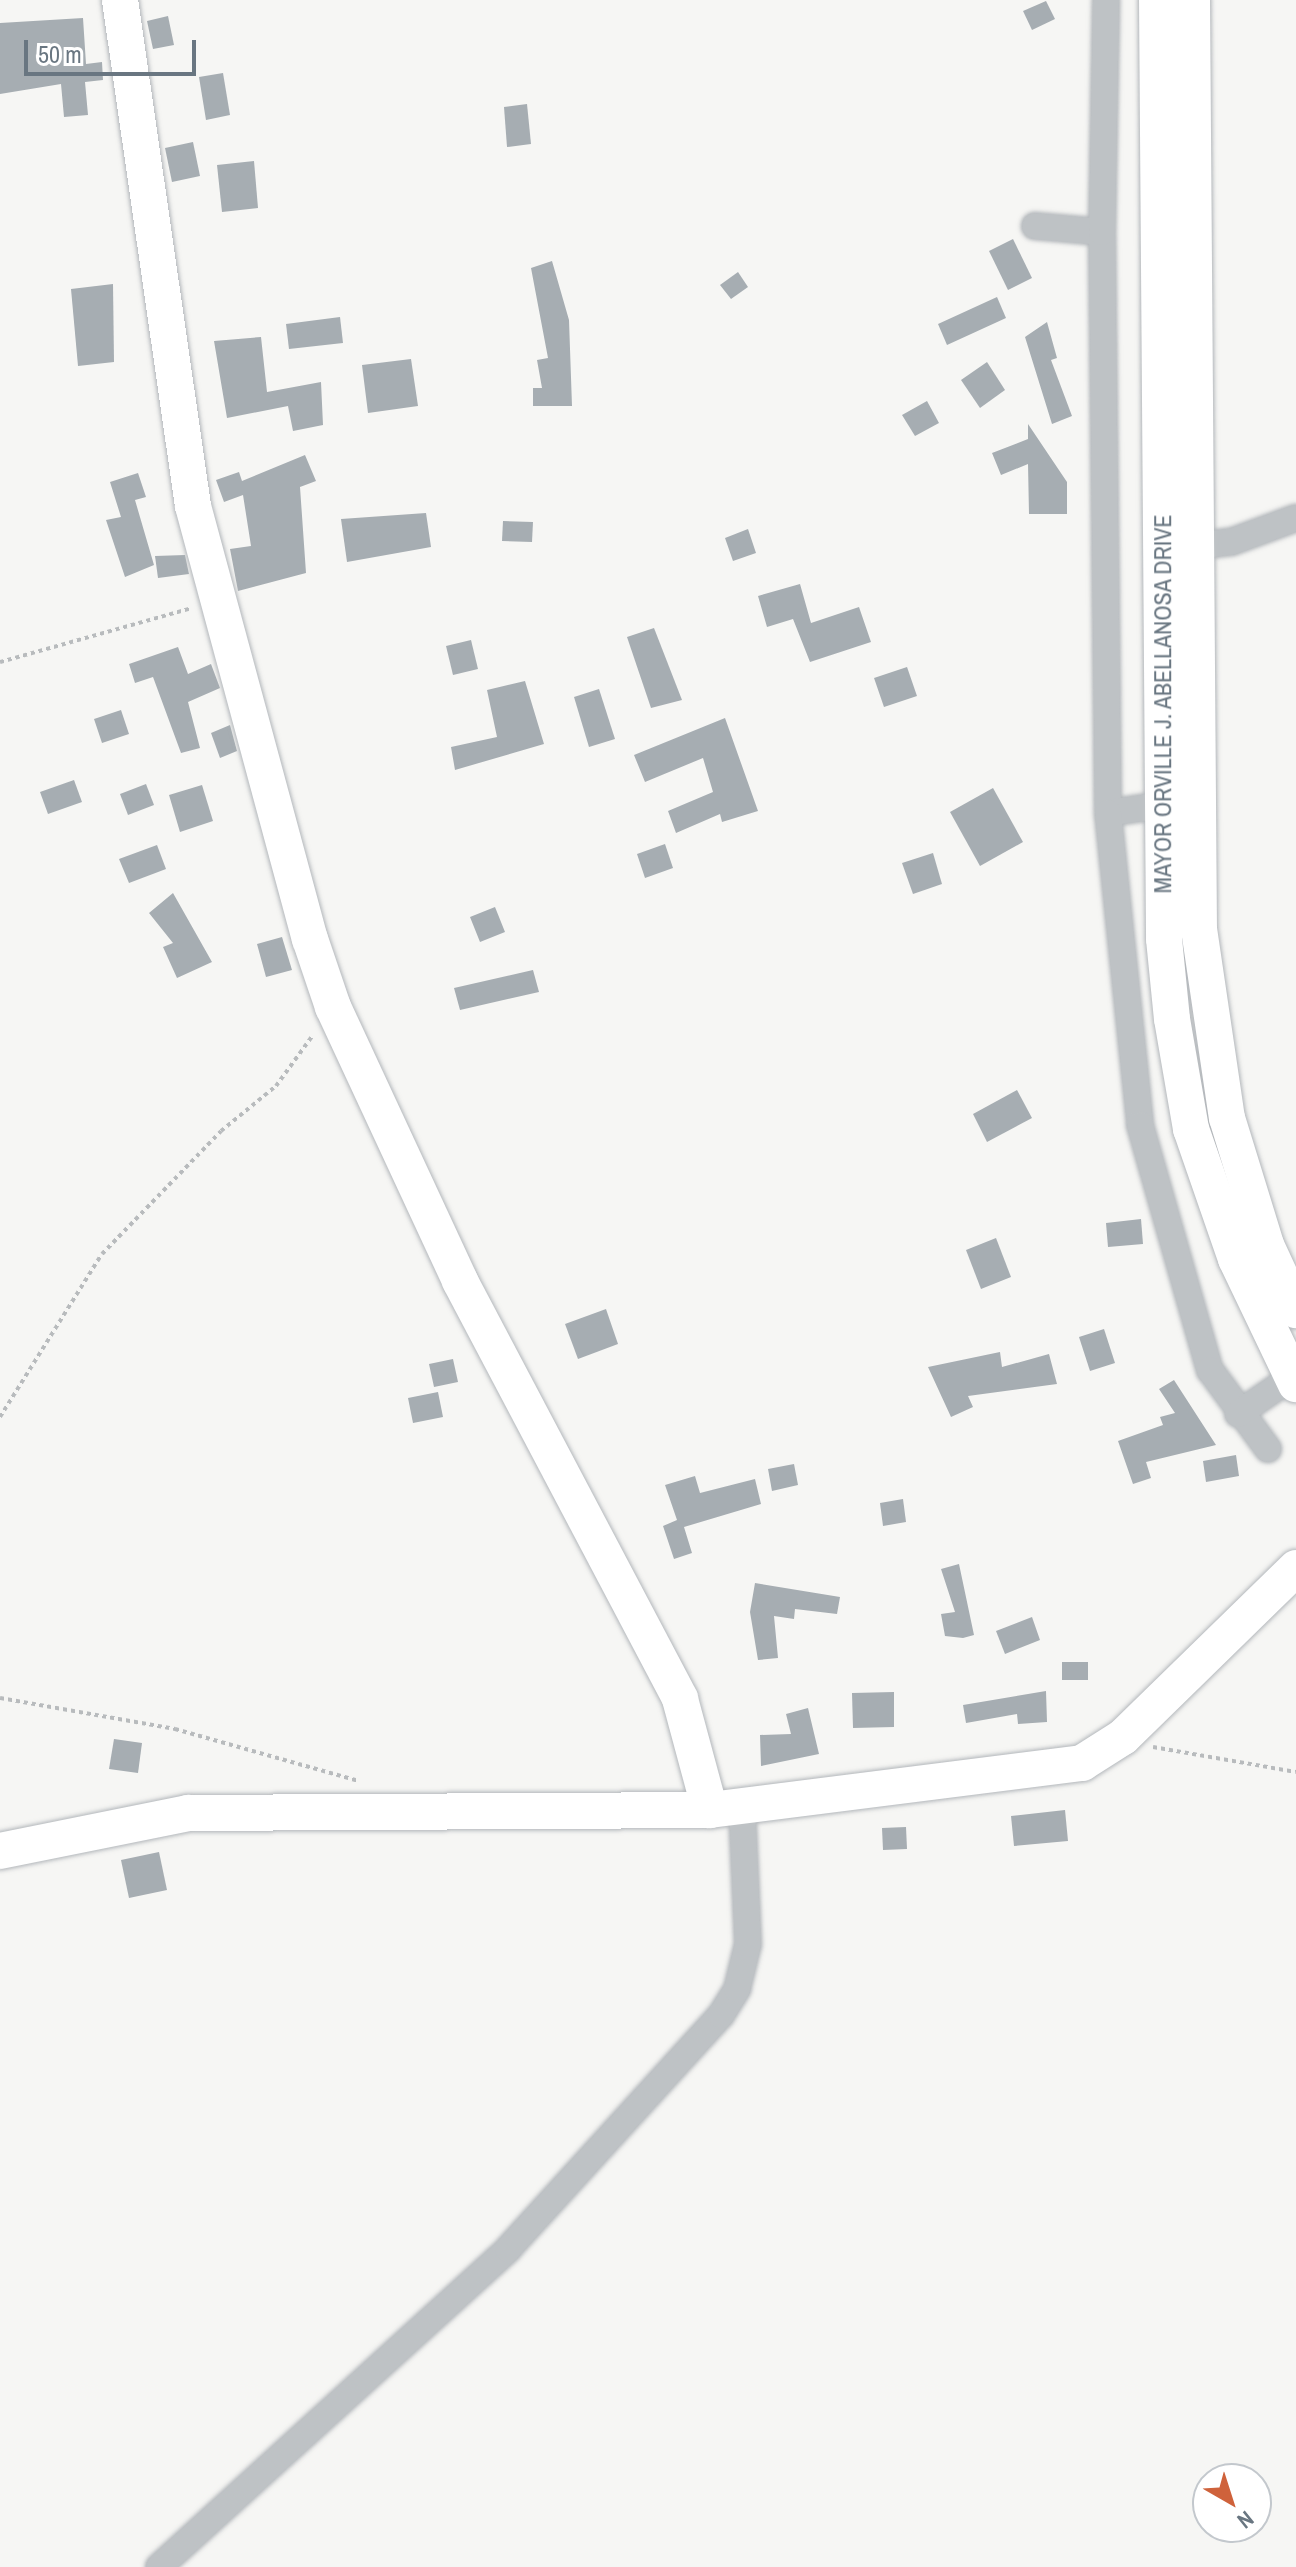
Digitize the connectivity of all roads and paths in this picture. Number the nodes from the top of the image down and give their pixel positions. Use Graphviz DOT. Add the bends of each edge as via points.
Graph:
graph roads {
  1 [pos="120,0"];
  2 [pos="1106,0"];
  3 [pos="1157,0"];
  4 [pos="1192,0"];
  5 [pos="1035,226"];
  6 [pos="1102,232"];
  7 [pos="1296,518"];
  8 [pos="1196,546"];
  9 [pos="218,602"];
  10 [pos="0,662"];
  11 [pos="1163,805"];
  12 [pos="1108,813"];
  13 [pos="333,1007"];
  14 [pos="1296,1310"];
  15 [pos="1294,1381"];
  16 [pos="1238,1414"];
  17 [pos="0,1417"];
  18 [pos="1268,1449"];
  19 [pos="1296,1568"];
  20 [pos="0,1698"];
  21 [pos="1123,1737"];
  22 [pos="1296,1772"];
  23 [pos="372,1785"];
  24 [pos="726,1809"];
  25 [pos="0,1851"];
  26 [pos="159,2567"];
  1 -- 9 [label="street" via="175,403"];
  2 -- 6 [label="street"];
  3 -- 11 [label="street, MAYOR ORVILLE J. ABELLANOSA DRIVE"];
  4 -- 8 [label="street, MAYOR ORVILLE J. ABELLANOSA DRIVE"];
  5 -- 6 [label="street"];
  6 -- 12 [label="street"];
  7 -- 8 [label="street" via="1231,542"];
  8 -- 14 [label="street, MAYOR ORVILLE J. ABELLANOSA DRIVE" via="1199,914 1207,1020 1231,1132 1266,1245"];
  9 -- 10 [label="path"];
  9 -- 13 [label="street"];
  11 -- 12 [label="street"];
  11 -- 15 [label="street, MAYOR ORVILLE J. ABELLANOSA DRIVE" via="1164,939 1191,1129 1236,1259"];
  12 -- 16 [label="street" via="1140,1125 1210,1370"];
  13 -- 17 [label="path" via="276,1086 221,1131 102,1254"];
  13 -- 24 [label="street" via="460,1281 680,1699"];
  15 -- 16 [label="street"];
  16 -- 18 [label="street"];
  19 -- 21 [label="street"];
  20 -- 23 [label="path" via="175,1729"];
  21 -- 22 [label="path"];
  21 -- 24 [label="street" via="1082,1763"];
  24 -- 25 [label="street" via="188,1813"];
  24 -- 26 [label="street" via="748,1944 737,1989 721,2015 508,2249"];
}
